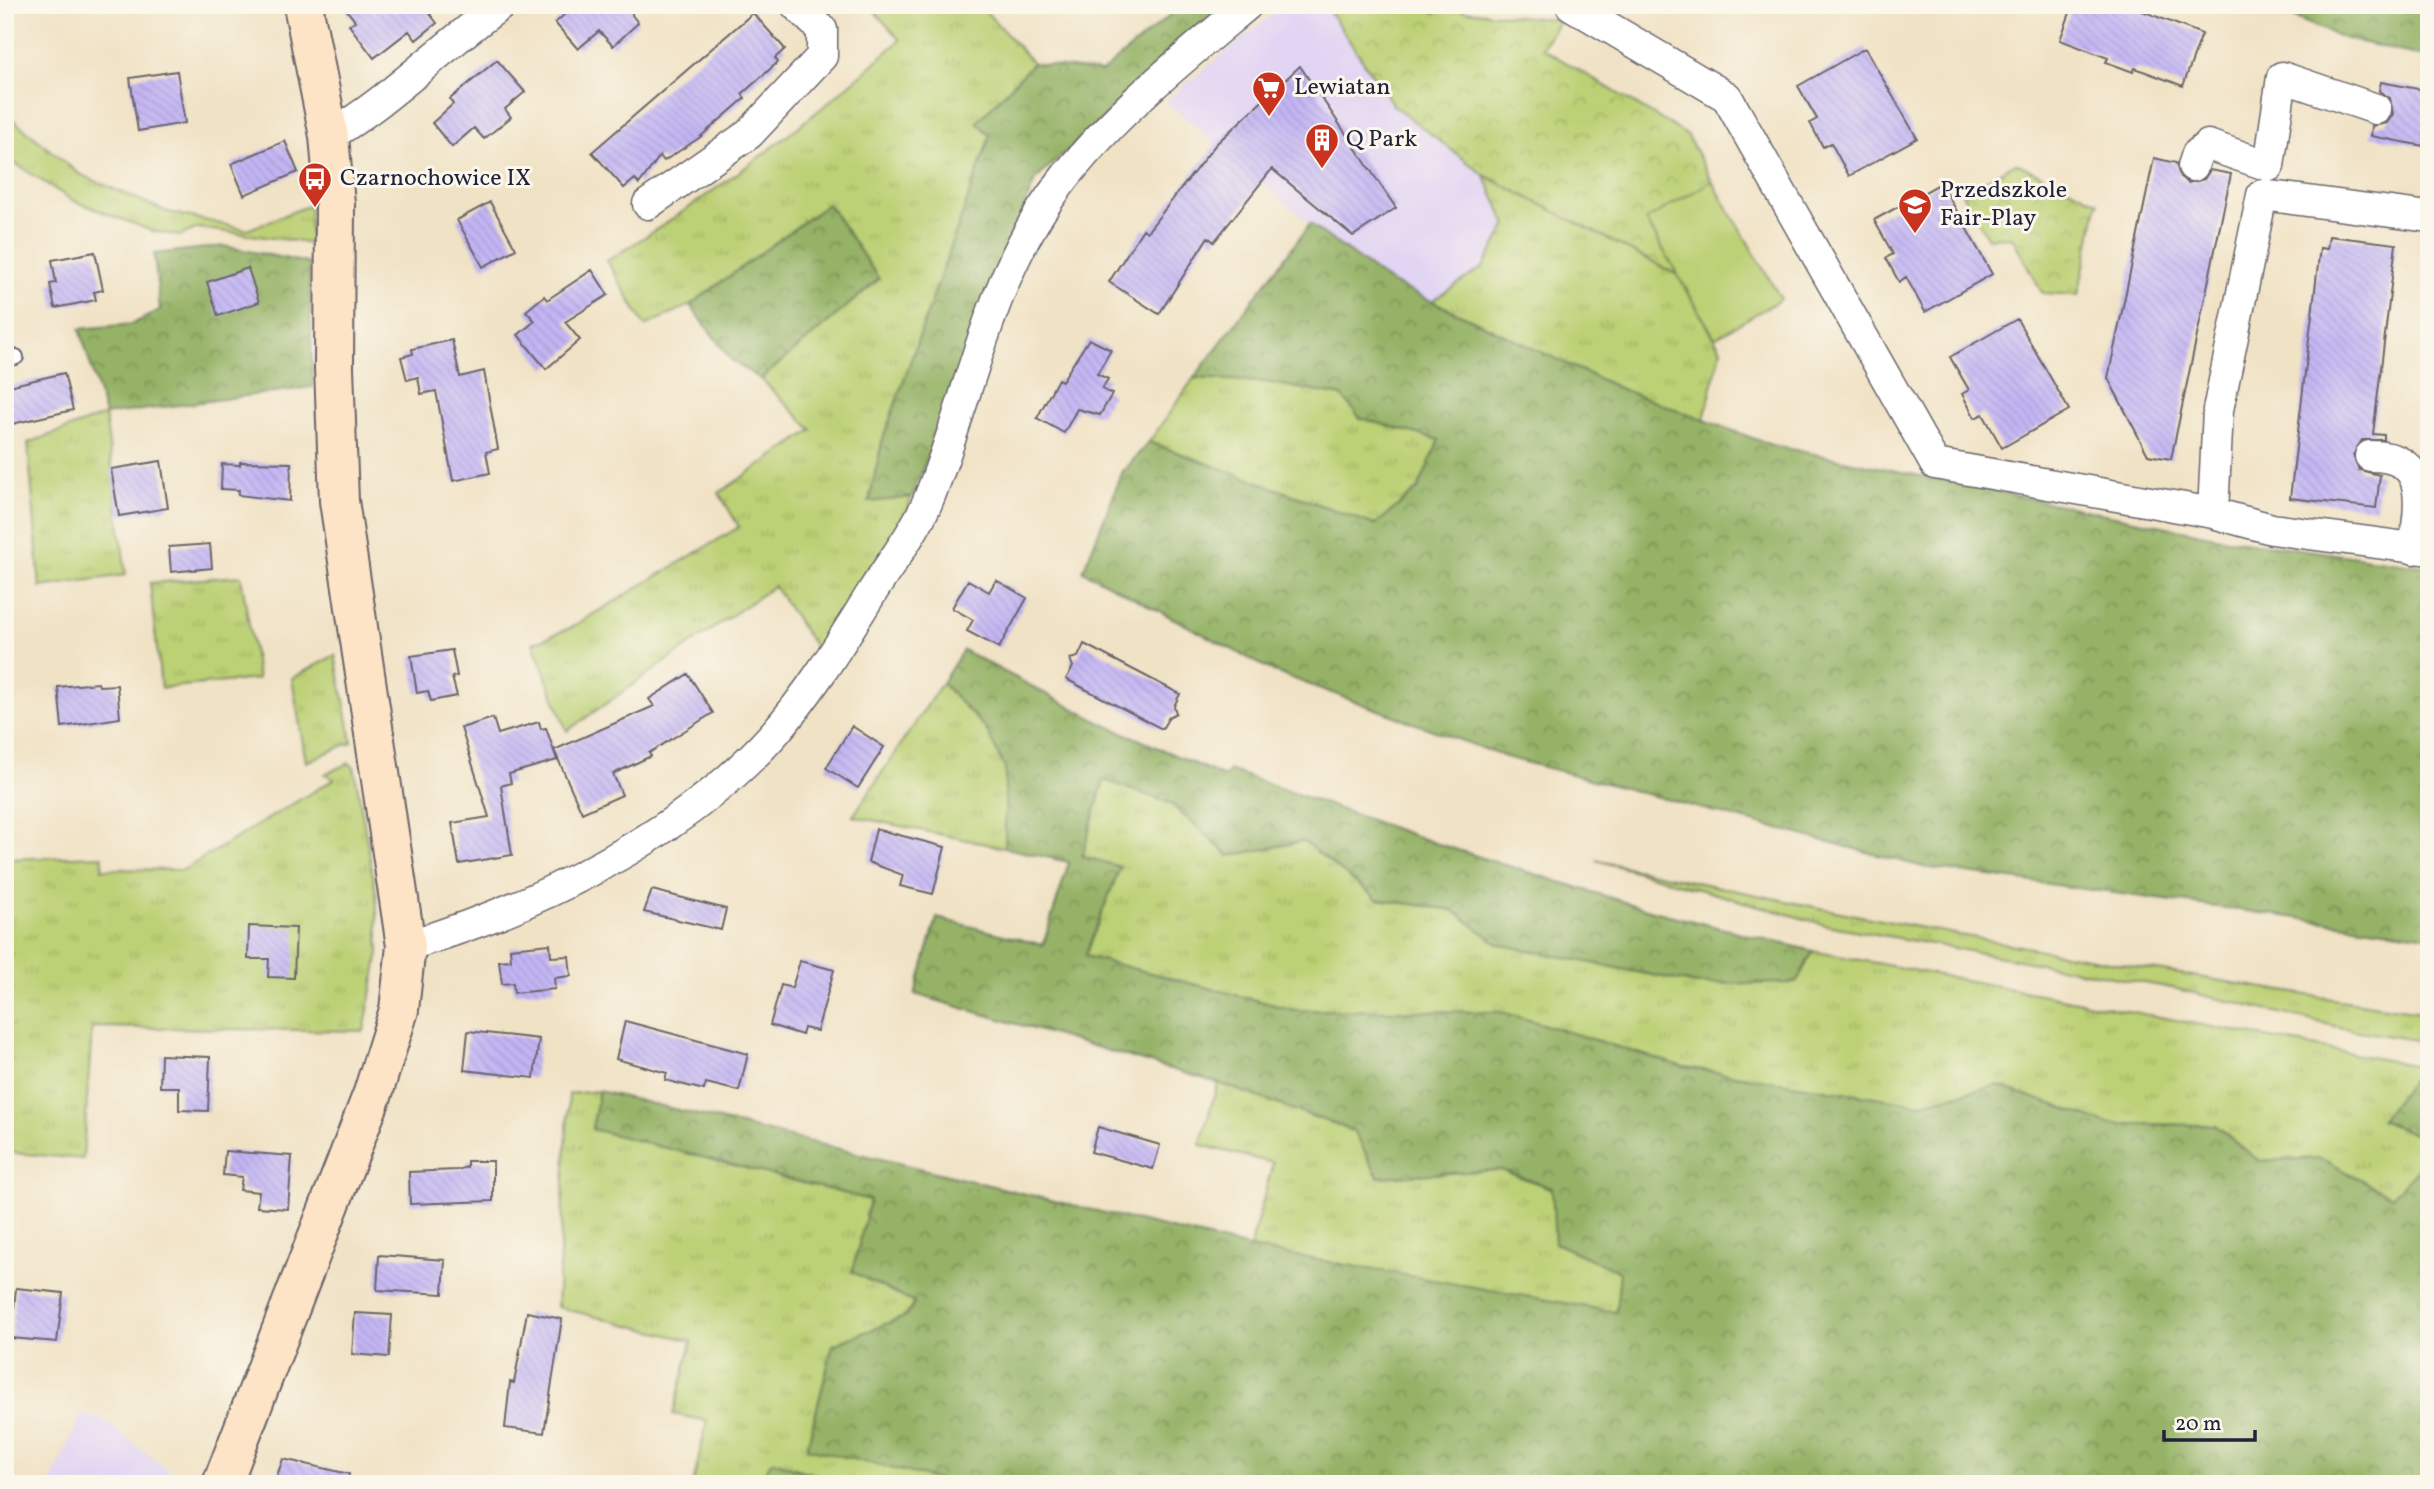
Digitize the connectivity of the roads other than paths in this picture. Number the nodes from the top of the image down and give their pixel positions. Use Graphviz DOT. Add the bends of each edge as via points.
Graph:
graph roads {
  1 [pos="303,5"];
  2 [pos="502,5"];
  3 [pos="796,5"];
  4 [pos="1247,5"];
  5 [pos="1571,5"];
  6 [pos="2376,109"];
  7 [pos="329,136"];
  8 [pos="2193,166"];
  9 [pos="2269,166"];
  10 [pos="2263,195"];
  11 [pos="648,205"];
  12 [pos="2429,217"];
  13 [pos="2371,456"];
  14 [pos="2213,513"];
  15 [pos="2421,550"];
  16 [pos="406,946"];
  17 [pos="222,1484"];
  1 -- 7 [label="street"];
  2 -- 7 [label="street" via="357,120"];
  3 -- 11 [label="street" via="822,30 822,57 748,134"];
  4 -- 16 [label="street" via="1118,121 1048,200 1004,286 928,501 832,658 773,736 689,811 580,878 444,935"];
  5 -- 14 [label="street" via="1727,97 1936,464"];
  6 -- 9 [label="street" via="2282,77"];
  7 -- 16 [label="street" via="335,204 339,502"];
  8 -- 9 [label="street" via="2197,154 2208,145"];
  9 -- 10 [label="street"];
  10 -- 12 [label="street"];
  10 -- 14 [label="street" via="2218,410"];
  13 -- 15 [label="street" via="2399,460 2417,478"];
  14 -- 15 [label="street" via="2272,529"];
  16 -- 17 [label="street" via="399,1010 373,1093"];
}
